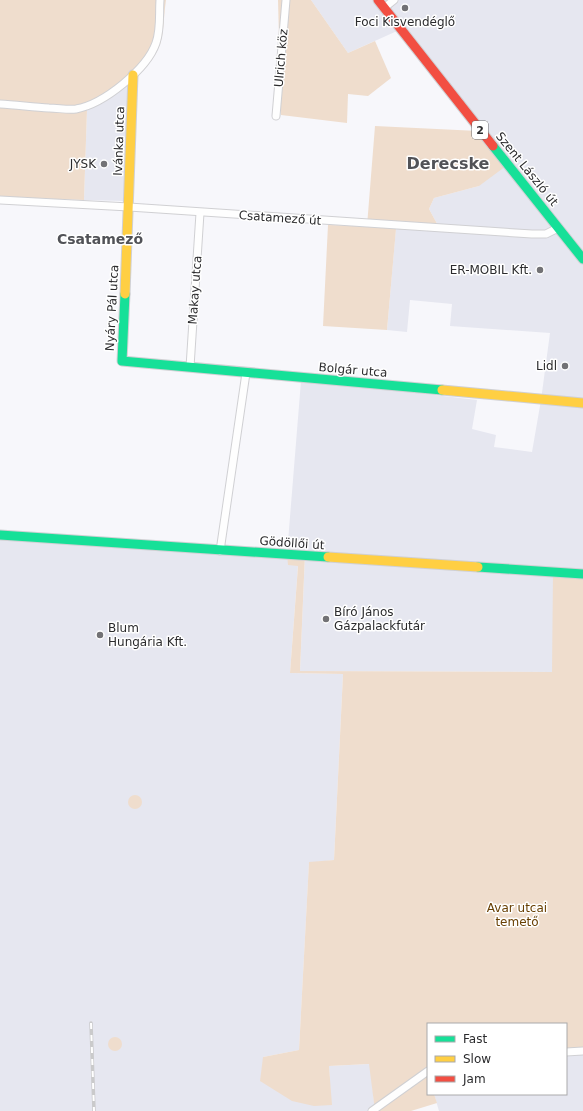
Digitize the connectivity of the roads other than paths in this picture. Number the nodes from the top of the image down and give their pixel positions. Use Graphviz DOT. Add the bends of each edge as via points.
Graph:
graph roads {
  1 [pos="160,0"];
  2 [pos="286,0"];
  3 [pos="378,0"];
  4 [pos="394,0"];
  5 [pos="384,8"];
  6 [pos="133,75"];
  7 [pos="0,104"];
  8 [pos="276,116"];
  9 [pos="0,200"];
  10 [pos="129,207"];
  11 [pos="200,213"];
  12 [pos="558,228"];
  13 [pos="583,259"];
  14 [pos="122,361"];
  15 [pos="190,367"];
  16 [pos="246,373"];
  17 [pos="583,403"];
  18 [pos="0,536"];
  19 [pos="220,551"];
  20 [pos="583,574"];
  21 [pos="583,1051"];
  22 [pos="567,1052"];
  23 [pos="427,1072"];
  24 [pos="372,1111"];
  1 -- 6 [label="street" via="156,44 149,57"];
  2 -- 8 [label="street, Ulrich köz"];
  3 -- 5 [label="main road, Szent László út / 2"];
  4 -- 5 [label="street"];
  5 -- 12 [label="main road, Szent László út / 2"];
  6 -- 7 [label="street" via="98,101 76,109"];
  6 -- 10 [label="main road, Ivánka utca"];
  9 -- 10 [label="street, Csatamező út"];
  10 -- 11 [label="street, Csatamező út"];
  10 -- 14 [label="main road, Nyáry Pál utca"];
  11 -- 12 [label="street, Csatamező út" via="532,234 546,234"];
  11 -- 15 [label="street, Makay utca"];
  12 -- 13 [label="main road, Szent László út / 2"];
  14 -- 15 [label="main road, Bolgár utca"];
  15 -- 16 [label="main road, Bolgár utca"];
  16 -- 17 [label="main road, Bolgár utca"];
  16 -- 19 [label="street"];
  18 -- 19 [label="main road, Gödöllői út"];
  19 -- 20 [label="main road, Gödöllői út"];
  21 -- 22 [label="street"];
  23 -- 24 [label="street"];
}
